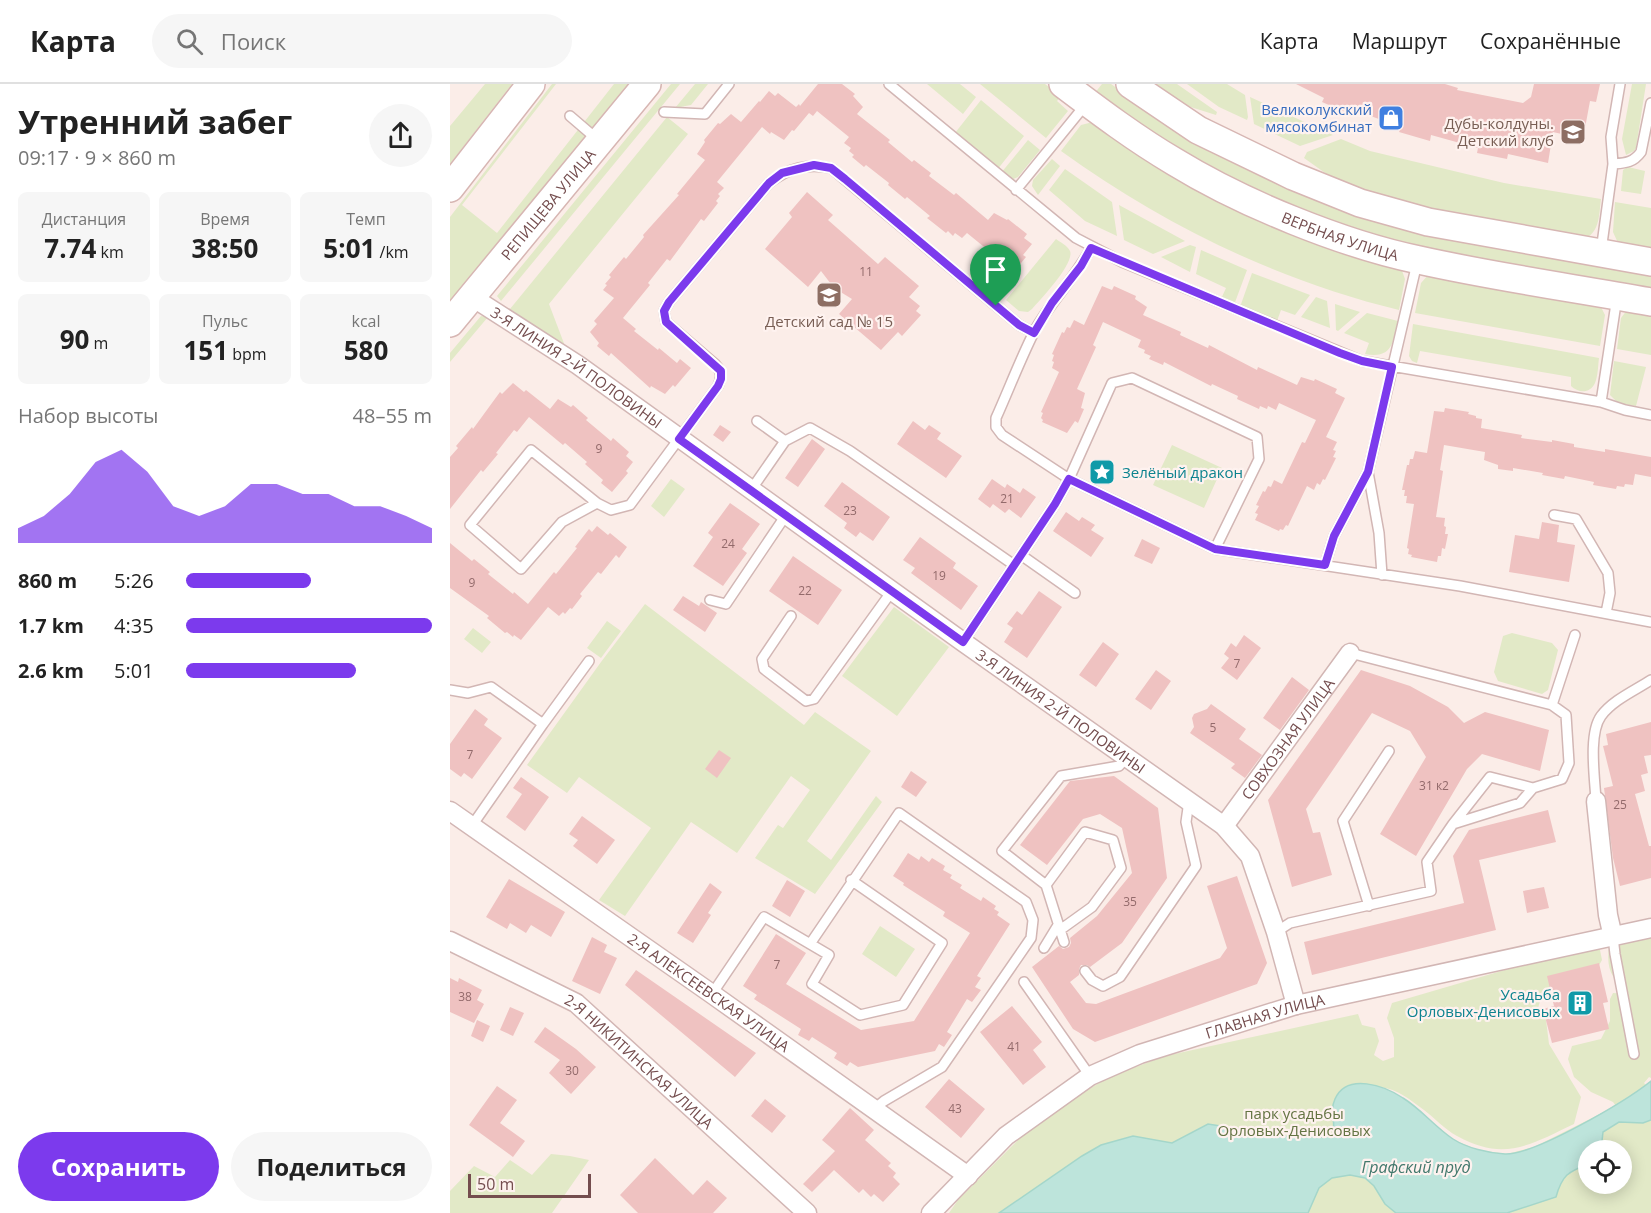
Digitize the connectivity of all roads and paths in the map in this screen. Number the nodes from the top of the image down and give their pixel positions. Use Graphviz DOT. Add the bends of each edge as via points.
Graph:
graph roads {
  1 [pos="531,84"];
  2 [pos="647,84"];
  3 [pos="729,84"];
  4 [pos="889,84"];
  5 [pos="1064,84"];
  6 [pos="1130,84"];
  7 [pos="1620,84"];
  8 [pos="1087,102"];
  9 [pos="1651,103"];
  10 [pos="664,112"];
  11 [pos="570,116"];
  12 [pos="600,142"];
  13 [pos="1613,164"];
  14 [pos="450,188"];
  15 [pos="1016,190"];
  16 [pos="1091,248"];
  17 [pos="1601,254"];
  18 [pos="1417,260"];
  19 [pos="1651,262"];
  20 [pos="1617,296"];
  21 [pos="472,297"];
  22 [pos="1651,302"];
  23 [pos="450,323"];
  24 [pos="1034,333"];
  25 [pos="1392,367"];
  26 [pos="1601,402"];
  27 [pos="1651,416"];
  28 [pos="757,421"];
  29 [pos="679,439"];
  30 [pos="785,441"];
  31 [pos="1368,472"];
  32 [pos="1069,479"];
  33 [pos="751,490"];
  34 [pos="597,503"];
  35 [pos="786,515"];
  36 [pos="1554,515"];
  37 [pos="1215,549"];
  38 [pos="1021,555"];
  39 [pos="1014,565"];
  40 [pos="1325,565"];
  41 [pos="1382,575"];
  42 [pos="892,591"];
  43 [pos="1075,593"];
  44 [pos="710,600"];
  45 [pos="1606,613"];
  46 [pos="791,616"];
  47 [pos="1651,622"];
  48 [pos="1575,635"];
  49 [pos="963,642"];
  50 [pos="1350,653"];
  51 [pos="588,661"];
  52 [pos="1651,680"];
  53 [pos="450,690"];
  54 [pos="1552,705"];
  55 [pos="543,724"];
  56 [pos="1389,751"];
  57 [pos="1127,757"];
  58 [pos="1533,788"];
  59 [pos="1189,801"];
  60 [pos="1596,801"];
  61 [pos="450,811"];
  62 [pos="1453,824"];
  63 [pos="1224,826"];
  64 [pos="471,827"];
  65 [pos="851,880"];
  66 [pos="1046,885"];
  67 [pos="1369,906"];
  68 [pos="1059,928"];
  69 [pos="1651,928"];
  70 [pos="1276,932"];
  71 [pos="1613,937"];
  72 [pos="450,941"];
  73 [pos="1064,942"];
  74 [pos="810,944"];
  75 [pos="1044,948"];
  76 [pos="1085,970"];
  77 [pos="1024,982"];
  78 [pos="712,994"];
  79 [pos="1296,1005"];
  80 [pos="1634,1054"];
  81 [pos="1090,1076"];
  82 [pos="874,1108"];
  83 [pos="968,1176"];
  84 [pos="807,1213"];
  85 [pos="931,1213"];
  1 -- 14 [label="main road"];
  2 -- 12 [label="main road, РЕПИЩЕВА УЛИЦА"];
  3 -- 10 [label="lane" via="705,114"];
  4 -- 15 [label="lane"];
  5 -- 8 [label="main road, ВЕРБНАЯ УЛИЦА"];
  6 -- 17 [label="main road" via="1198,130 1360,203 1428,222"];
  7 -- 13 [label="lane" via="1611,137"];
  8 -- 15 [label="lane"];
  8 -- 18 [label="main road, ВЕРБНАЯ УЛИЦА" via="1177,164 1232,192 1328,233"];
  9 -- 13 [label="lane" via="1641,152 1630,162"];
  11 -- 12 [label="lane"];
  12 -- 21 [label="main road, РЕПИЩЕВА УЛИЦА"];
  13 -- 17 [label="lane"];
  15 -- 16 [label="lane"];
  16 -- 24 [label="lane"];
  16 -- 25 [label="lane" via="1340,353"];
  17 -- 19 [label="main road"];
  18 -- 20 [label="main road, ВЕРБНАЯ УЛИЦА"];
  18 -- 25 [label="lane"];
  20 -- 22 [label="main road, ВЕРБНАЯ УЛИЦА"];
  20 -- 26 [label="lane"];
  21 -- 23 [label="main road, РЕПИЩЕВА УЛИЦА"];
  21 -- 29 [label="street, 3-Я ЛИНИЯ 2-Й ПОЛОВИНЫ" via="578,365"];
  24 -- 29 [label="lane" via="1019,325 831,168 798,167 769,183 664,311 666,322 721,371 718,386"];
  24 -- 32 [label="lane" via="996,418 996,427 1002,435"];
  25 -- 26 [label="lane"];
  25 -- 31 [label="lane"];
  26 -- 27 [label="lane"];
  28 -- 30 [label="lane"];
  29 -- 33 [label="street, 3-Я ЛИНИЯ 2-Й ПОЛОВИНЫ"];
  29 -- 34 [label="lane" via="630,505 611,510"];
  30 -- 33 [label="lane"];
  30 -- 39 [label="lane" via="810,428 850,451"];
  31 -- 40 [label="lane" via="1334,536"];
  31 -- 41 [label="lane"];
  32 -- 37 [label="lane"];
  32 -- 37 [label="lane" via="1112,383 1132,378 1257,437 1259,459"];
  32 -- 38 [label="lane"];
  33 -- 35 [label="street, 3-Я ЛИНИЯ 2-Й ПОЛОВИНЫ"];
  34 -- 34 [label="lane" via="562,522 521,568 470,525 531,450"];
  35 -- 42 [label="street, 3-Я ЛИНИЯ 2-Й ПОЛОВИНЫ"];
  35 -- 44 [label="lane" via="726,604"];
  36 -- 45 [label="lane" via="1576,519 1608,573"];
  37 -- 40 [label="lane"];
  38 -- 39 [label="lane"];
  38 -- 43 [label="lane"];
  39 -- 49 [label="lane"];
  40 -- 41 [label="lane"];
  41 -- 45 [label="lane"];
  42 -- 46 [label="lane" via="814,699 806,701 764,669 762,659"];
  42 -- 49 [label="street, 3-Я ЛИНИЯ 2-Й ПОЛОВИНЫ"];
  45 -- 47 [label="lane"];
  48 -- 54 [label="lane"];
  49 -- 57 [label="street, 3-Я ЛИНИЯ 2-Й ПОЛОВИНЫ"];
  50 -- 54 [label="lane"];
  50 -- 63 [label="street, СОВХОЗНАЯ УЛИЦА"];
  51 -- 55 [label="lane"];
  52 -- 60 [label="lane" via="1612,704 1600,718 1594,735"];
  53 -- 55 [label="lane" via="468,693 491,687"];
  54 -- 58 [label="lane" via="1566,715 1569,763 1562,779"];
  55 -- 64 [label="lane"];
  56 -- 67 [label="lane" via="1343,821"];
  57 -- 59 [label="street, 3-Я ЛИНИЯ 2-Й ПОЛОВИНЫ"];
  57 -- 66 [label="lane" via="1119,766 1061,776 1002,851"];
  58 -- 62 [label="lane" via="1520,803"];
  58 -- 62 [label="lane" via="1490,777"];
  59 -- 63 [label="street, 3-Я ЛИНИЯ 2-Й ПОЛОВИНЫ"];
  59 -- 76 [label="lane" via="1186,822 1196,866 1120,977 1103,987"];
  60 -- 71 [label="street"];
  61 -- 64 [label="street, 2-Я АЛЕКСЕЕВСКАЯ УЛИЦА"];
  62 -- 67 [label="lane" via="1427,862 1431,891"];
  63 -- 70 [label="street, 3-Я ЛИНИЯ 2-Й ПОЛОВИНЫ" via="1250,856"];
  64 -- 78 [label="street, 2-Я АЛЕКСЕЕВСКАЯ УЛИЦА"];
  65 -- 74 [label="lane"];
  65 -- 74 [label="lane" via="942,944 903,1005 860,1016 812,984 829,955"];
  65 -- 82 [label="lane" via="899,813 1026,902 1033,920 1031,938 942,1066"];
  66 -- 68 [label="lane"];
  66 -- 68 [label="lane" via="1085,832 1113,840 1121,868 1092,907"];
  67 -- 70 [label="lane" via="1290,923"];
  68 -- 73 [label="lane"];
  68 -- 75 [label="lane"];
  69 -- 71 [label="street, ГЛАВНАЯ УЛИЦА"];
  70 -- 79 [label="street, 3-Я ЛИНИЯ 2-Й ПОЛОВИНЫ"];
  71 -- 79 [label="street, ГЛАВНАЯ УЛИЦА"];
  71 -- 80 [label="lane"];
  72 -- 84 [label="street, 2-Я НИКИТИНСКАЯ УЛИЦА" via="576,1003"];
  74 -- 78 [label="lane" via="764,917"];
  77 -- 81 [label="lane"];
  78 -- 82 [label="street, 2-Я АЛЕКСЕЕВСКАЯ УЛИЦА"];
  79 -- 81 [label="street, ГЛАВНАЯ УЛИЦА" via="1140,1054"];
  81 -- 83 [label="street, ГЛАВНАЯ УЛИЦА" via="1006,1136"];
  82 -- 83 [label="street, 2-Я АЛЕКСЕЕВСКАЯ УЛИЦА"];
  83 -- 85 [label="street, ГЛАВНАЯ УЛИЦА"];
}
